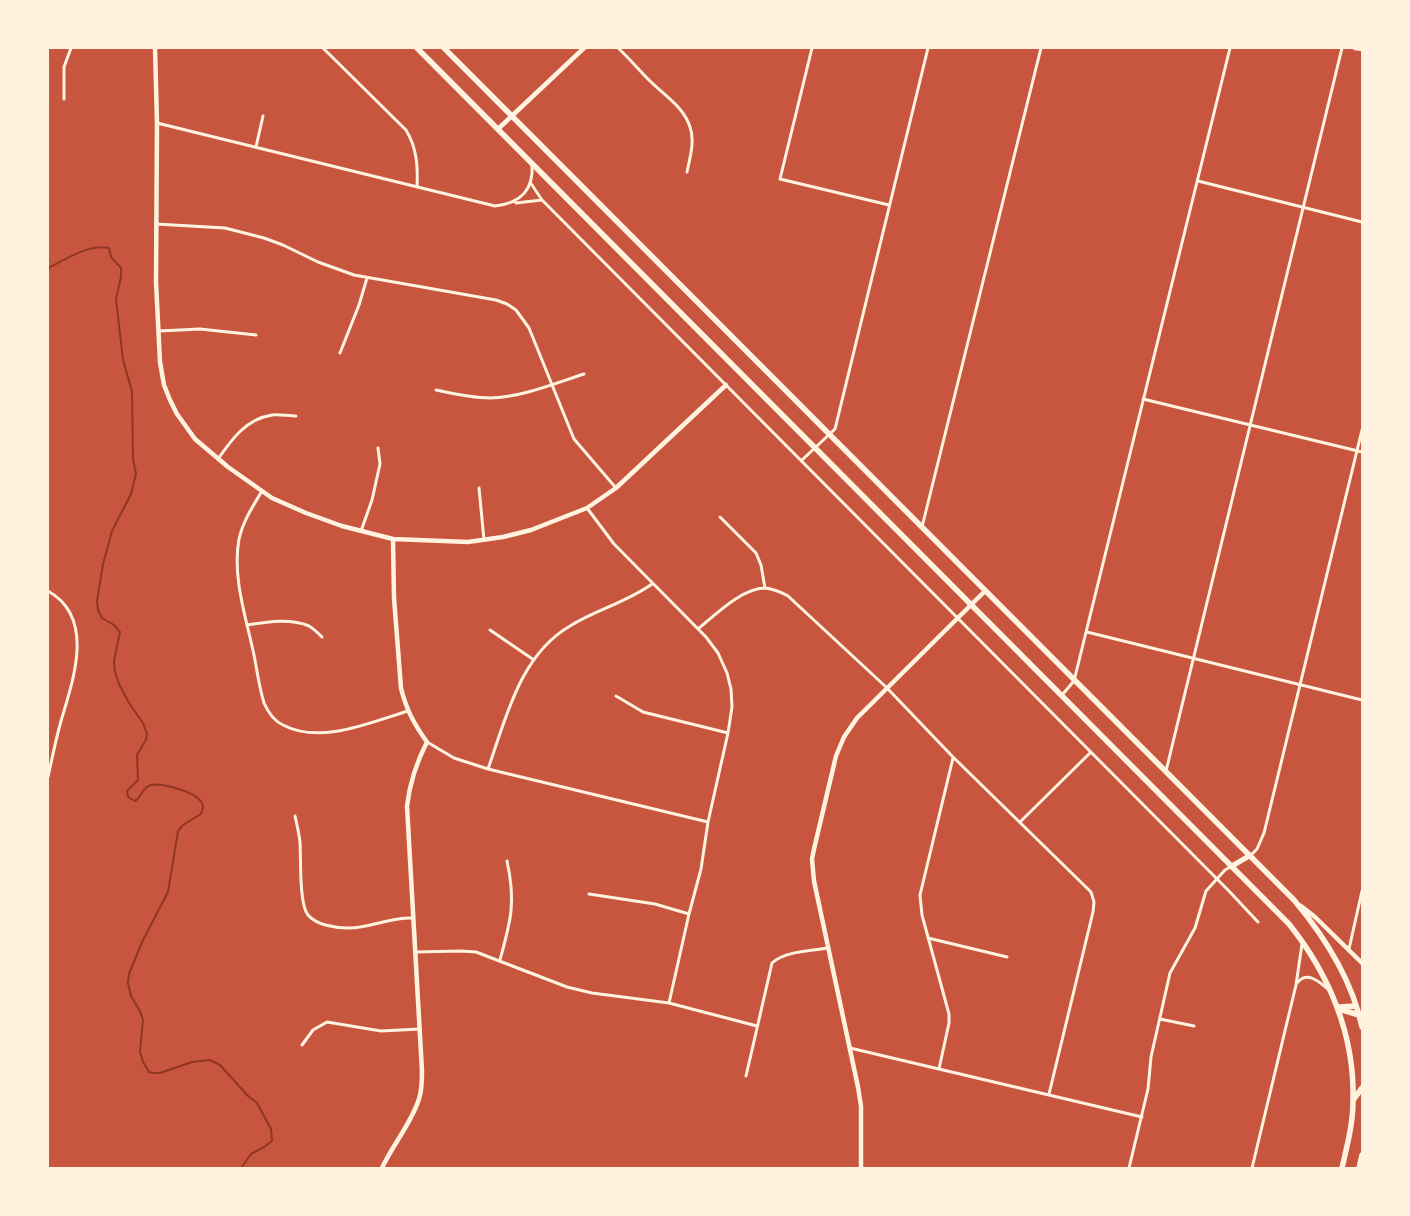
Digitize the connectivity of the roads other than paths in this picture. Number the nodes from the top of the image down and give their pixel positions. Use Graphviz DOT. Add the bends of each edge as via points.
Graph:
graph roads {
  1 [pos="72,48"];
  2 [pos="155,48"];
  3 [pos="323,48"];
  4 [pos="417,48"];
  5 [pos="444,48"];
  6 [pos="584,48"];
  7 [pos="618,48"];
  8 [pos="812,48"];
  9 [pos="928,48"];
  10 [pos="1041,48"];
  11 [pos="1230,48"];
  12 [pos="1342,48"];
  13 [pos="1355,48"];
  14 [pos="1362,49"];
  15 [pos="64,99"];
  16 [pos="263,116"];
  17 [pos="512,117"];
  18 [pos="157,124"];
  19 [pos="498,129"];
  20 [pos="256,147"];
  21 [pos="532,164"];
  22 [pos="687,172"];
  23 [pos="1198,181"];
  24 [pos="530,182"];
  25 [pos="417,187"];
  26 [pos="542,200"];
  27 [pos="513,203"];
  28 [pos="889,205"];
  29 [pos="1303,207"];
  30 [pos="1362,222"];
  31 [pos="156,224"];
  32 [pos="367,278"];
  33 [pos="159,331"];
  34 [pos="256,336"];
  35 [pos="340,353"];
  36 [pos="584,374"];
  37 [pos="552,384"];
  38 [pos="726,385"];
  39 [pos="436,390"];
  40 [pos="1144,399"];
  41 [pos="296,416"];
  42 [pos="1251,426"];
  43 [pos="1362,430"];
  44 [pos="829,434"];
  45 [pos="378,448"];
  46 [pos="815,448"];
  47 [pos="1357,451"];
  48 [pos="1362,452"];
  49 [pos="218,459"];
  50 [pos="802,460"];
  51 [pos="479,488"];
  52 [pos="616,488"];
  53 [pos="262,491"];
  54 [pos="587,508"];
  55 [pos="720,517"];
  56 [pos="922,528"];
  57 [pos="361,531"];
  58 [pos="393,539"];
  59 [pos="484,540"];
  60 [pos="652,584"];
  61 [pos="765,588"];
  62 [pos="48,591"];
  63 [pos="985,591"];
  64 [pos="971,604"];
  65 [pos="956,618"];
  66 [pos="247,625"];
  67 [pos="698,629"];
  68 [pos="490,630"];
  69 [pos="1086,632"];
  70 [pos="322,637"];
  71 [pos="1193,658"];
  72 [pos="534,660"];
  73 [pos="1074,681"];
  74 [pos="1300,685"];
  75 [pos="886,687"];
  76 [pos="1062,695"];
  77 [pos="616,696"];
  78 [pos="1362,700"];
  79 [pos="408,711"];
  80 [pos="728,733"];
  81 [pos="428,742"];
  82 [pos="1091,752"];
  83 [pos="953,757"];
  84 [pos="488,769"];
  85 [pos="1166,772"];
  86 [pos="48,777"];
  87 [pos="295,816"];
  88 [pos="708,822"];
  89 [pos="1020,822"];
  90 [pos="1249,856"];
  91 [pos="507,861"];
  92 [pos="1232,866"];
  93 [pos="1217,878"];
  94 [pos="1362,891"];
  95 [pos="589,894"];
  96 [pos="1294,900"];
  97 [pos="689,914"];
  98 [pos="413,918"];
  99 [pos="1258,922"];
  100 [pos="928,938"];
  101 [pos="1302,941"];
  102 [pos="829,948"];
  103 [pos="1349,949"];
  104 [pos="416,952"];
  105 [pos="1007,957"];
  106 [pos="500,960"];
  107 [pos="1362,963"];
  108 [pos="1296,985"];
  109 [pos="1331,991"];
  110 [pos="669,1003"];
  111 [pos="1359,1006"];
  112 [pos="1338,1008"];
  113 [pos="1361,1015"];
  114 [pos="1160,1019"];
  115 [pos="757,1026"];
  116 [pos="1194,1026"];
  117 [pos="1362,1027"];
  118 [pos="420,1029"];
  119 [pos="302,1045"];
  120 [pos="850,1048"];
  121 [pos="939,1069"];
  122 [pos="746,1076"];
  123 [pos="1362,1088"];
  124 [pos="1049,1094"];
  125 [pos="1353,1100"];
  126 [pos="1142,1117"];
  127 [pos="1362,1155"];
  128 [pos="382,1168"];
  129 [pos="861,1168"];
  130 [pos="1129,1168"];
  131 [pos="1252,1168"];
  132 [pos="1342,1168"];
  133 [pos="1359,1168"];
  1 -- 15 [label="street" via="64,67"];
  2 -- 18 [label="street"];
  3 -- 25 [label="street" via="406,130 416,157"];
  4 -- 19 [label="highway"];
  5 -- 17 [label="highway"];
  6 -- 17 [label="street"];
  7 -- 22 [label="street" via="687,118 693,141"];
  8 -- 28 [label="street" via="780,179"];
  9 -- 28 [label="street"];
  10 -- 56 [label="street"];
  11 -- 23 [label="street"];
  12 -- 29 [label="street"];
  13 -- 14 [label="street"];
  16 -- 20 [label="street"];
  17 -- 19 [label="street"];
  17 -- 44 [label="highway"];
  18 -- 20 [label="street"];
  18 -- 31 [label="street"];
  19 -- 21 [label="highway"];
  20 -- 25 [label="street"];
  21 -- 24 [label="street"];
  21 -- 46 [label="highway"];
  23 -- 29 [label="street"];
  23 -- 40 [label="street"];
  24 -- 26 [label="street"];
  24 -- 27 [label="street" via="524,194"];
  25 -- 27 [label="street" via="495,206"];
  26 -- 27 [label="street"];
  26 -- 38 [label="street"];
  28 -- 44 [label="street" via="835,429"];
  29 -- 30 [label="street"];
  29 -- 42 [label="street"];
  31 -- 32 [label="street" via="216,227 256,236 335,269"];
  31 -- 33 [label="street"];
  32 -- 35 [label="street"];
  32 -- 37 [label="street" via="507,304 529,328"];
  33 -- 34 [label="street" via="200,330"];
  33 -- 49 [label="street" via="160,362 170,400 188,430"];
  36 -- 37 [label="street"];
  37 -- 39 [label="street" via="490,398"];
  37 -- 52 [label="street" via="574,438"];
  38 -- 50 [label="street"];
  38 -- 52 [label="street"];
  40 -- 42 [label="street"];
  40 -- 69 [label="street"];
  41 -- 49 [label="street" via="274,414 255,419 235,435"];
  42 -- 47 [label="street"];
  42 -- 71 [label="street"];
  43 -- 47 [label="street"];
  44 -- 46 [label="street"];
  44 -- 56 [label="highway"];
  45 -- 57 [label="street" via="380,464"];
  46 -- 50 [label="street"];
  46 -- 64 [label="highway"];
  47 -- 48 [label="street"];
  47 -- 74 [label="street"];
  49 -- 53 [label="street"];
  50 -- 65 [label="street"];
  51 -- 59 [label="street"];
  52 -- 54 [label="street"];
  53 -- 57 [label="street" via="306,513"];
  53 -- 66 [label="street" via="244,524 238,549"];
  54 -- 59 [label="street" via="531,530"];
  54 -- 60 [label="street" via="614,544"];
  55 -- 61 [label="street" via="756,553 762,565"];
  56 -- 63 [label="highway"];
  57 -- 58 [label="street"];
  58 -- 59 [label="street"];
  58 -- 79 [label="street" via="396,639 401,688"];
  60 -- 67 [label="street"];
  60 -- 72 [label="street" via="568,627 551,640"];
  61 -- 67 [label="street" via="737,598"];
  61 -- 75 [label="street" via="788,596"];
  62 -- 86 [label="street" via="68,610 77,648"];
  63 -- 64 [label="street"];
  63 -- 73 [label="highway"];
  64 -- 65 [label="street"];
  64 -- 76 [label="highway"];
  65 -- 75 [label="street"];
  65 -- 82 [label="street"];
  66 -- 70 [label="street" via="292,622 309,626"];
  66 -- 79 [label="street" via="264,703 282,725 328,733"];
  67 -- 80 [label="street" via="718,653 727,673 732,707"];
  68 -- 72 [label="street"];
  69 -- 71 [label="street"];
  69 -- 73 [label="street"];
  71 -- 74 [label="street"];
  71 -- 85 [label="street"];
  72 -- 84 [label="street" via="510,704"];
  73 -- 76 [label="street"];
  73 -- 85 [label="highway"];
  74 -- 78 [label="street"];
  74 -- 90 [label="street" via="1264,833 1257,849"];
  75 -- 83 [label="street"];
  75 -- 102 [label="street" via="844,737 836,756 814,848 814,881"];
  76 -- 92 [label="highway"];
  77 -- 80 [label="street" via="643,712"];
  79 -- 81 [label="street"];
  80 -- 88 [label="street"];
  81 -- 84 [label="street" via="454,758"];
  81 -- 98 [label="street" via="416,763 407,806"];
  82 -- 89 [label="street"];
  82 -- 93 [label="street"];
  83 -- 89 [label="street"];
  83 -- 100 [label="street" via="920,895"];
  84 -- 88 [label="street"];
  85 -- 90 [label="highway"];
  87 -- 98 [label="street" via="300,841 303,901 311,918 348,928 394,918"];
  88 -- 97 [label="street" via="701,869"];
  89 -- 124 [label="street" via="1091,892 1094,902"];
  90 -- 92 [label="highway"];
  90 -- 96 [label="highway"];
  91 -- 106 [label="street" via="512,908"];
  92 -- 93 [label="street"];
  92 -- 101 [label="highway"];
  93 -- 99 [label="street"];
  93 -- 114 [label="street" via="1204,893 1195,928 1170,973"];
  94 -- 103 [label="street"];
  95 -- 97 [label="street" via="655,904"];
  96 -- 103 [label="street"];
  96 -- 111 [label="highway" via="1327,943"];
  97 -- 110 [label="street"];
  98 -- 104 [label="street"];
  100 -- 105 [label="street"];
  100 -- 121 [label="street" via="949,1014"];
  101 -- 108 [label="street"];
  101 -- 109 [label="highway"];
  102 -- 115 [label="street" via="784,956 772,963"];
  102 -- 120 [label="street"];
  103 -- 107 [label="street"];
  104 -- 106 [label="street" via="461,950"];
  104 -- 118 [label="street"];
  106 -- 110 [label="street" via="573,989"];
  108 -- 109 [label="street" via="1308,977"];
  108 -- 131 [label="street"];
  109 -- 112 [label="highway"];
  110 -- 115 [label="street"];
  111 -- 112 [label="highway"];
  111 -- 113 [label="highway"];
  112 -- 113 [label="highway"];
  112 -- 125 [label="highway" via="1349,1049"];
  113 -- 117 [label="highway"];
  114 -- 116 [label="street"];
  114 -- 126 [label="street"];
  115 -- 122 [label="street"];
  118 -- 119 [label="street" via="381,1031 327,1022 313,1030"];
  118 -- 128 [label="street" via="420,1096"];
  120 -- 121 [label="street"];
  120 -- 129 [label="street" via="861,1106"];
  121 -- 124 [label="street"];
  123 -- 125 [label="highway"];
  124 -- 126 [label="street"];
  125 -- 132 [label="highway"];
  126 -- 130 [label="street"];
  127 -- 133 [label="highway"];
}
